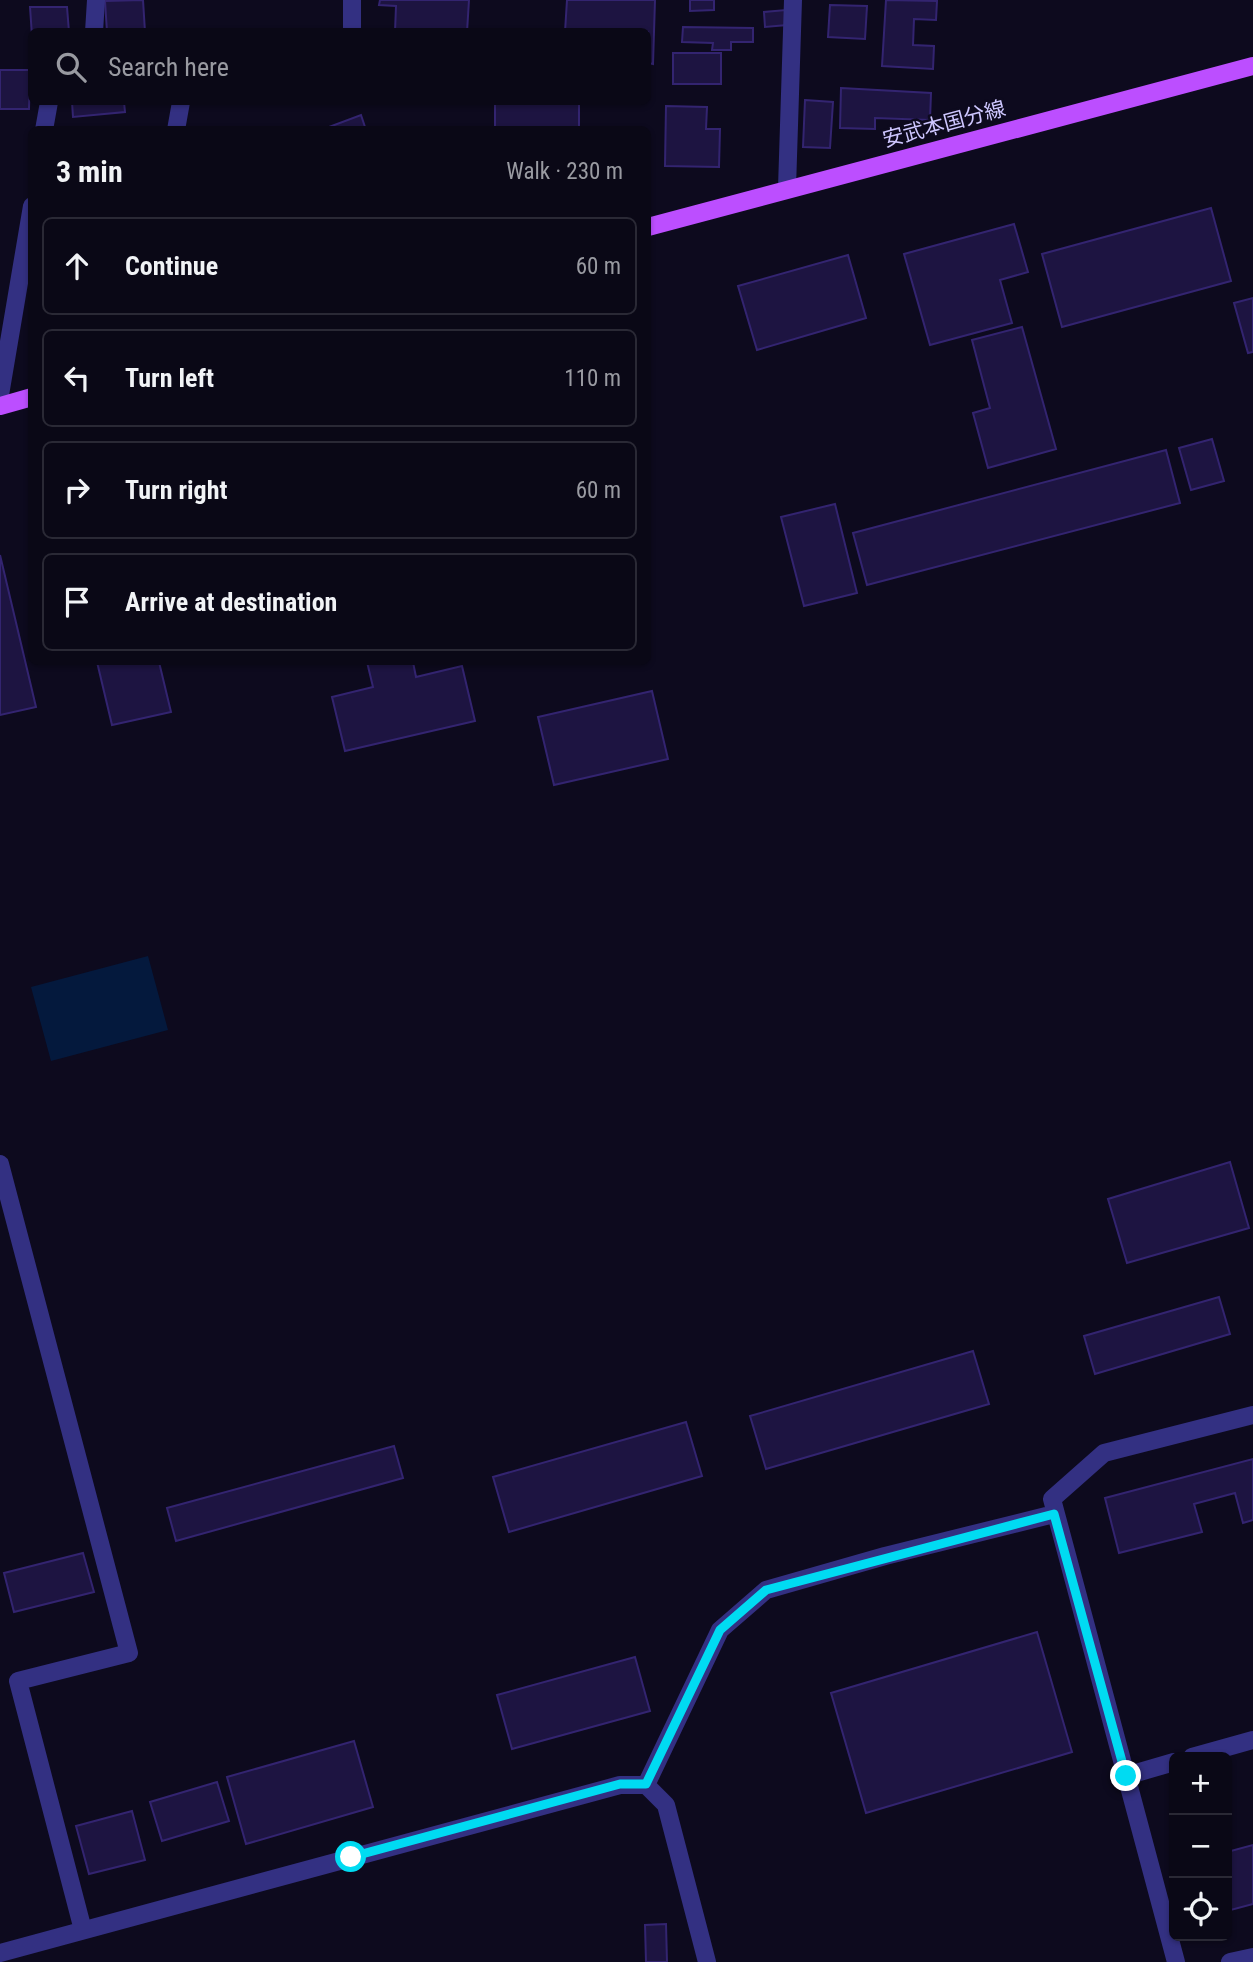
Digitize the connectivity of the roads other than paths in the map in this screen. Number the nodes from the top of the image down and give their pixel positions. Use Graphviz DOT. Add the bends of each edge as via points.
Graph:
graph roads {
  1 [pos="96,0"];
  2 [pos="352,0"];
  3 [pos="793,0"];
  4 [pos="94,28"];
  5 [pos="352,28"];
  6 [pos="1253,66"];
  7 [pos="48,105"];
  8 [pos="180,105"];
  9 [pos="45,126"];
  10 [pos="177,126"];
  11 [pos="787,188"];
  12 [pos="651,226"];
  13 [pos="28,230"];
  14 [pos="0,395"];
  15 [pos="28,398"];
  16 [pos="0,406"];
  17 [pos="0,1164"];
  18 [pos="1253,1415"];
  19 [pos="1054,1514"];
  20 [pos="1253,1740"];
  21 [pos="1210,1752"];
  22 [pos="1169,1763"];
  23 [pos="1126,1776"];
  24 [pos="646,1784"];
  25 [pos="83,1930"];
  26 [pos="0,1953"];
  27 [pos="707,1962"];
  28 [pos="1176,1962"];
  1 -- 4 [label="street"];
  2 -- 5 [label="street"];
  3 -- 11 [label="street"];
  6 -- 11 [label="main road, 安武本国分線"];
  7 -- 9 [label="street"];
  8 -- 10 [label="street"];
  11 -- 12 [label="main road, 安武本国分線"];
  13 -- 14 [label="street"];
  15 -- 16 [label="main road"];
  17 -- 25 [label="street" via="129,1653 18,1681"];
  18 -- 19 [label="street" via="1104,1453 1052,1499"];
  19 -- 23 [label="street"];
  19 -- 24 [label="street" via="766,1590 720,1630"];
  20 -- 21 [label="street"];
  22 -- 23 [label="street"];
  23 -- 28 [label="street"];
  24 -- 25 [label="street" via="620,1784"];
  24 -- 27 [label="street" via="666,1805"];
  25 -- 26 [label="street"];
}
